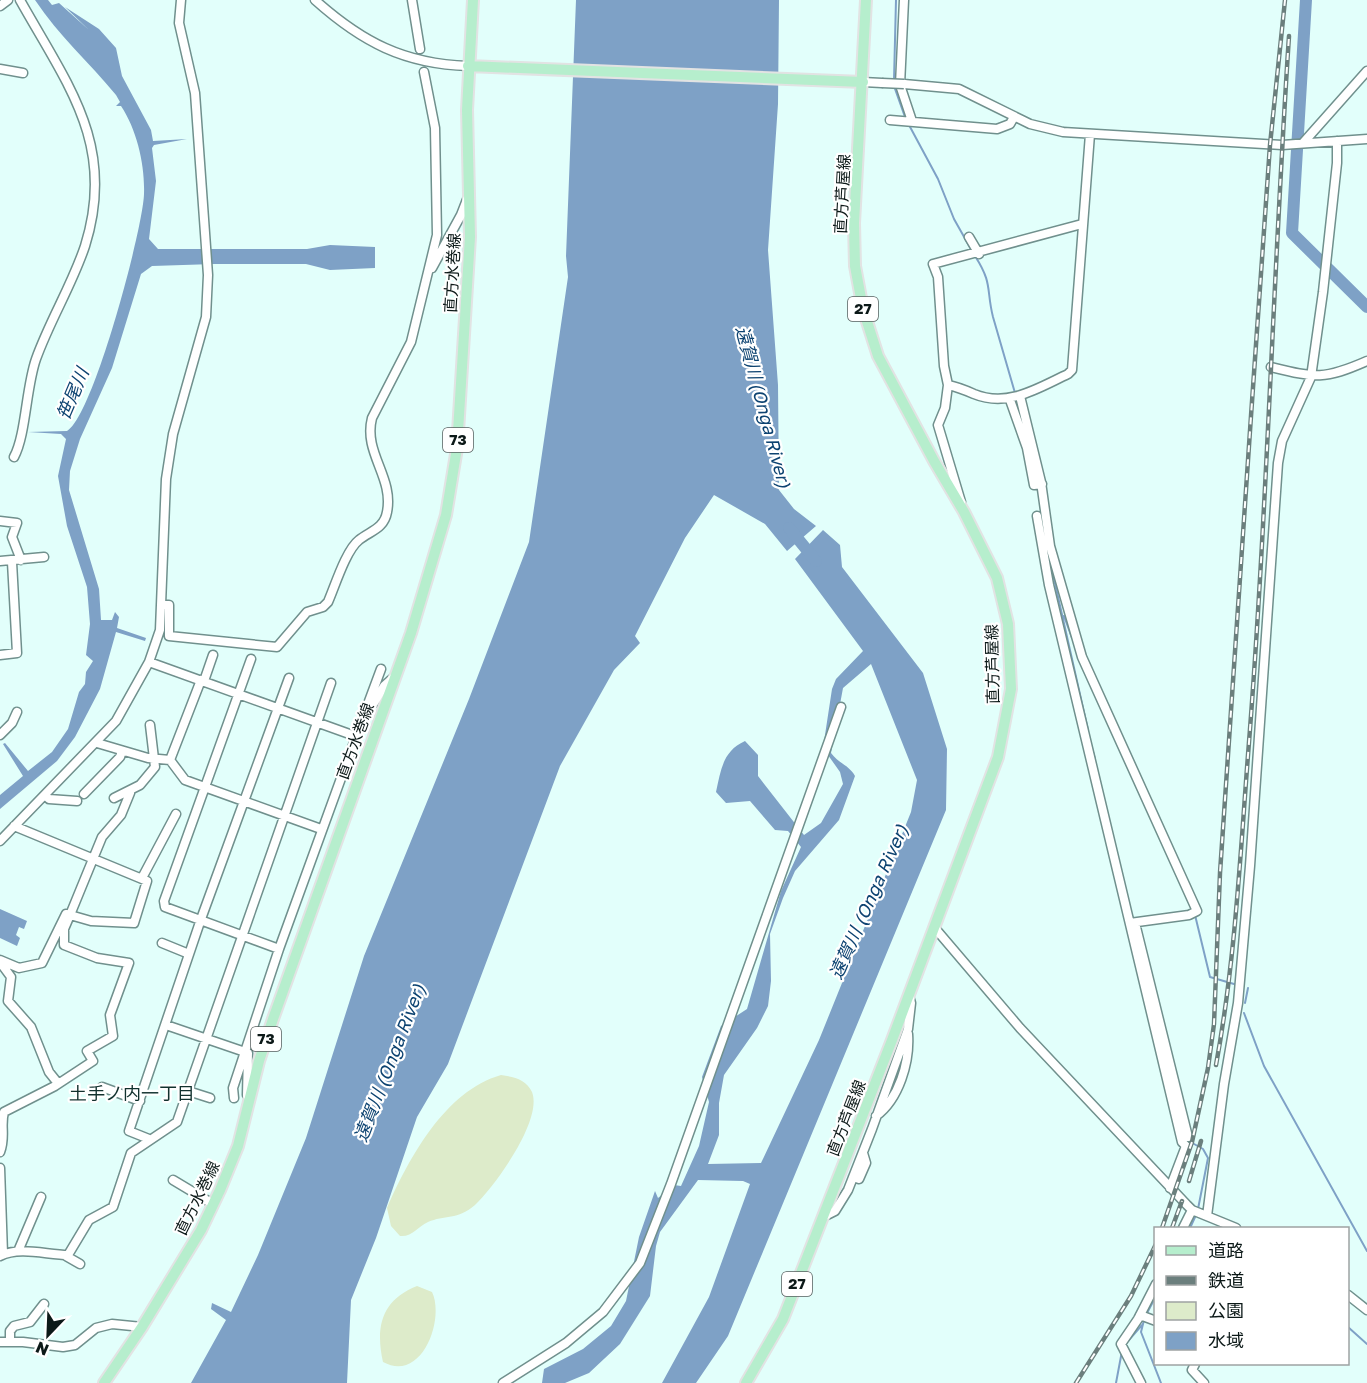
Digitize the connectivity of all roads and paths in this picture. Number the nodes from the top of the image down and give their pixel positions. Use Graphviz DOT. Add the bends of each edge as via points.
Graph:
graph roads {
  1 [pos="8,0"];
  2 [pos="21,0"];
  3 [pos="181,0"];
  4 [pos="315,0"];
  5 [pos="412,0"];
  6 [pos="473,0"];
  7 [pos="866,0"];
  8 [pos="904,0"];
  9 [pos="0,6"];
  10 [pos="420,49"];
  11 [pos="472,66"];
  12 [pos="0,69"];
  13 [pos="1367,71"];
  14 [pos="424,72"];
  15 [pos="23,73"];
  16 [pos="860,82"];
  17 [pos="1014,117"];
  18 [pos="890,120"];
  19 [pos="912,121"];
  20 [pos="1090,134"];
  21 [pos="1367,139"];
  22 [pos="1337,141"];
  23 [pos="1303,143"];
  24 [pos="469,195"];
  25 [pos="1082,224"];
  26 [pos="969,237"];
  27 [pos="976,254"];
  28 [pos="428,274"];
  29 [pos="1367,362"];
  30 [pos="1271,367"];
  31 [pos="1311,377"];
  32 [pos="948,385"];
  33 [pos="1015,397"];
  34 [pos="15,456"];
  35 [pos="964,512"];
  36 [pos="1038,516"];
  37 [pos="0,521"];
  38 [pos="44,557"];
  39 [pos="0,561"];
  40 [pos="17,561"];
  41 [pos="162,604"];
  42 [pos="0,655"];
  43 [pos="213,655"];
  44 [pos="251,659"];
  45 [pos="149,662"];
  46 [pos="381,669"];
  47 [pos="394,677"];
  48 [pos="289,678"];
  49 [pos="202,681"];
  50 [pos="330,683"];
  51 [pos="238,694"];
  52 [pos="368,704"];
  53 [pos="841,707"];
  54 [pos="278,708"];
  55 [pos="17,712"];
  56 [pos="317,722"];
  57 [pos="150,725"];
  58 [pos="0,735"];
  59 [pos="356,736"];
  60 [pos="97,743"];
  61 [pos="122,751"];
  62 [pos="155,759"];
  63 [pos="170,760"];
  64 [pos="206,788"];
  65 [pos="130,793"];
  66 [pos="84,794"];
  67 [pos="45,795"];
  68 [pos="114,798"];
  69 [pos="77,801"];
  70 [pos="244,801"];
  71 [pos="176,814"];
  72 [pos="283,816"];
  73 [pos="14,826"];
  74 [pos="321,829"];
  75 [pos="0,841"];
  76 [pos="93,860"];
  77 [pos="142,878"];
  78 [pos="70,915"];
  79 [pos="201,919"];
  80 [pos="934,927"];
  81 [pos="241,935"];
  82 [pos="162,943"];
  83 [pos="279,949"];
  84 [pos="189,954"];
  85 [pos="0,961"];
  86 [pos="909,996"];
  87 [pos="166,1025"];
  88 [pos="205,1038"];
  89 [pos="244,1052"];
  90 [pos="57,1082"];
  91 [pos="102,1087"];
  92 [pos="188,1091"];
  93 [pos="210,1098"];
  94 [pos="234,1098"];
  95 [pos="140,1101"];
  96 [pos="247,1111"];
  97 [pos="1188,1137"];
  98 [pos="149,1139"];
  99 [pos="0,1152"];
  100 [pos="0,1168"];
  101 [pos="173,1180"];
  102 [pos="1170,1188"];
  103 [pos="41,1197"];
  104 [pos="213,1204"];
  105 [pos="1199,1213"];
  106 [pos="825,1216"];
  107 [pos="1184,1227"];
  108 [pos="1234,1227"];
  109 [pos="20,1250"];
  110 [pos="2,1255"];
  111 [pos="66,1256"];
  112 [pos="80,1264"];
  113 [pos="1154,1286"];
  114 [pos="1349,1296"];
  115 [pos="44,1304"];
  116 [pos="1367,1310"];
  117 [pos="1140,1315"];
  118 [pos="1154,1321"];
  119 [pos="142,1327"];
  120 [pos="0,1342"];
  121 [pos="10,1342"];
  122 [pos="1194,1365"];
  123 [pos="104,1383"];
  124 [pos="503,1383"];
  125 [pos="747,1383"];
  126 [pos="1141,1383"];
  127 [pos="1204,1383"];
  1 -- 9 [label="street"];
  2 -- 34 [label="street" via="79,104 89,129 96,166 95,206 85,246 35,362"];
  3 -- 41 [label="street" via="179,23 195,93 208,275 206,317 173,434 166,479"];
  4 -- 11 [label="street" via="341,23 384,49 443,65"];
  5 -- 10 [label="street"];
  6 -- 11 [label="main road, 直方水巻線 / 73"];
  7 -- 16 [label="main road, 直方芦屋線 / 27"];
  8 -- 19 [label="street" via="900,85"];
  11 -- 16 [label="main road"];
  11 -- 24 [label="main road, 直方水巻線 / 73"];
  12 -- 15 [label="street"];
  13 -- 23 [label="street"];
  14 -- 28 [label="street" via="435,128 437,235"];
  16 -- 17 [label="street, bridge" via="959,89"];
  16 -- 35 [label="main road, 直方芦屋線 / 27" via="854,223 855,266 863,309 878,356"];
  17 -- 19 [label="street" via="1010,124 997,129"];
  17 -- 20 [label="street" via="1047,130"];
  18 -- 19 [label="street"];
  20 -- 23 [label="street"];
  20 -- 25 [label="street"];
  21 -- 22 [label="street"];
  22 -- 23 [label="street"];
  22 -- 31 [label="street"];
  24 -- 28 [label="street"];
  24 -- 47 [label="main road, 直方水巻線 / 73" via="457,448 446,516 432,568"];
  25 -- 27 [label="street"];
  25 -- 33 [label="street" via="1072,370"];
  26 -- 27 [label="street"];
  27 -- 32 [label="street" via="933,264 938,277"];
  28 -- 41 [label="street" via="411,342 369,429 372,450 384,475 387,513 375,532 359,540 351,550 328,602 307,612 277,647 169,636 169,605"];
  29 -- 31 [label="street" via="1330,376"];
  30 -- 31 [label="street"];
  31 -- 105 [label="street" via="1282,441 1278,463 1239,991"];
  32 -- 33 [label="street" via="974,394"];
  32 -- 35 [label="street" via="938,425"];
  33 -- 97 [label="street" via="1039,484 1050,546 1082,657 1197,911 1133,923"];
  35 -- 80 [label="main road, 直方芦屋線 / 27" via="993,569 1002,599 1008,624 1011,689 998,757"];
  36 -- 102 [label="street" via="1049,585 1128,923 1186,1146"];
  37 -- 40 [label="street" via="17,523 12,537"];
  38 -- 40 [label="street"];
  39 -- 40 [label="street"];
  40 -- 42 [label="street" via="17,653"];
  41 -- 45 [label="street"];
  43 -- 49 [label="street"];
  44 -- 51 [label="street"];
  45 -- 49 [label="street"];
  45 -- 60 [label="street" via="116,721"];
  46 -- 52 [label="street"];
  47 -- 52 [label="street" via="374,703"];
  47 -- 96 [label="main road, 直方水巻線 / 73" via="273,1019"];
  48 -- 54 [label="street"];
  49 -- 51 [label="street"];
  49 -- 63 [label="street"];
  50 -- 56 [label="street"];
  51 -- 54 [label="street"];
  51 -- 64 [label="street"];
  52 -- 59 [label="street"];
  53 -- 124 [label="street" via="640,1263 603,1312 566,1343"];
  54 -- 56 [label="street"];
  54 -- 70 [label="street"];
  55 -- 58 [label="street"];
  56 -- 59 [label="street"];
  56 -- 72 [label="street"];
  57 -- 62 [label="street"];
  59 -- 74 [label="street"];
  60 -- 61 [label="street"];
  60 -- 67 [label="street"];
  61 -- 62 [label="street"];
  61 -- 66 [label="street"];
  62 -- 63 [label="street"];
  62 -- 65 [label="street" via="150,775"];
  63 -- 64 [label="street" via="184,780"];
  64 -- 70 [label="street"];
  64 -- 79 [label="street" via="164,902 165,908"];
  65 -- 68 [label="street"];
  65 -- 76 [label="street" via="117,821 102,837"];
  67 -- 69 [label="street" via="49,799"];
  67 -- 73 [label="street"];
  70 -- 72 [label="street"];
  70 -- 79 [label="street"];
  71 -- 77 [label="street"];
  72 -- 74 [label="street"];
  72 -- 81 [label="street"];
  73 -- 75 [label="street"];
  73 -- 76 [label="street"];
  74 -- 83 [label="street"];
  76 -- 77 [label="street"];
  76 -- 78 [label="street"];
  77 -- 78 [label="street" via="147,881 134,923 92,921"];
  78 -- 85 [label="street" via="66,914 58,926 42,963 19,968"];
  78 -- 90 [label="street" via="64,929 64,945 97,958 129,963 110,1015 113,1036 87,1051 93,1061"];
  79 -- 81 [label="street"];
  79 -- 84 [label="street"];
  80 -- 86 [label="main road, 直方芦屋線 / 27"];
  80 -- 102 [label="street" via="1020,1028"];
  81 -- 83 [label="street"];
  81 -- 88 [label="street"];
  82 -- 84 [label="street"];
  83 -- 89 [label="street"];
  84 -- 87 [label="street"];
  85 -- 90 [label="street" via="11,977 8,1001 32,1027 49,1072"];
  86 -- 106 [label="main road, 直方芦屋線 / 27"];
  86 -- 106 [label="street" via="907,1030 876,1117 853,1177 835,1211"];
  87 -- 88 [label="street"];
  87 -- 95 [label="street"];
  88 -- 89 [label="street"];
  88 -- 92 [label="street"];
  89 -- 94 [label="street" via="233,1088"];
  89 -- 96 [label="street" via="248,1053"];
  90 -- 99 [label="street" via="4,1112 5,1139"];
  91 -- 95 [label="street"];
  92 -- 93 [label="street"];
  92 -- 98 [label="street" via="177,1122"];
  95 -- 98 [label="street" via="129,1131"];
  96 -- 104 [label="main road, 直方水巻線 / 73" via="238,1146"];
  98 -- 111 [label="street" via="129,1157 113,1207 89,1221"];
  100 -- 110 [label="street"];
  101 -- 104 [label="street"];
  102 -- 105 [label="street"];
  103 -- 109 [label="street"];
  104 -- 119 [label="main road, 直方水巻線 / 73"];
  105 -- 107 [label="street"];
  105 -- 108 [label="street"];
  106 -- 125 [label="main road, 直方芦屋線 / 27" via="783,1319"];
  109 -- 110 [label="street"];
  109 -- 111 [label="street" via="37,1255 51,1251"];
  111 -- 112 [label="street"];
  113 -- 117 [label="street"];
  114 -- 116 [label="street"];
  115 -- 121 [label="street" via="30,1322 14,1326"];
  117 -- 118 [label="street"];
  117 -- 126 [label="street" via="1121,1344"];
  119 -- 121 [label="street" via="104,1326 87,1333 75,1345 63,1347"];
  119 -- 123 [label="main road, 直方水巻線 / 73"];
  120 -- 121 [label="street"];
  122 -- 127 [label="street" via="1192,1370"];
}
